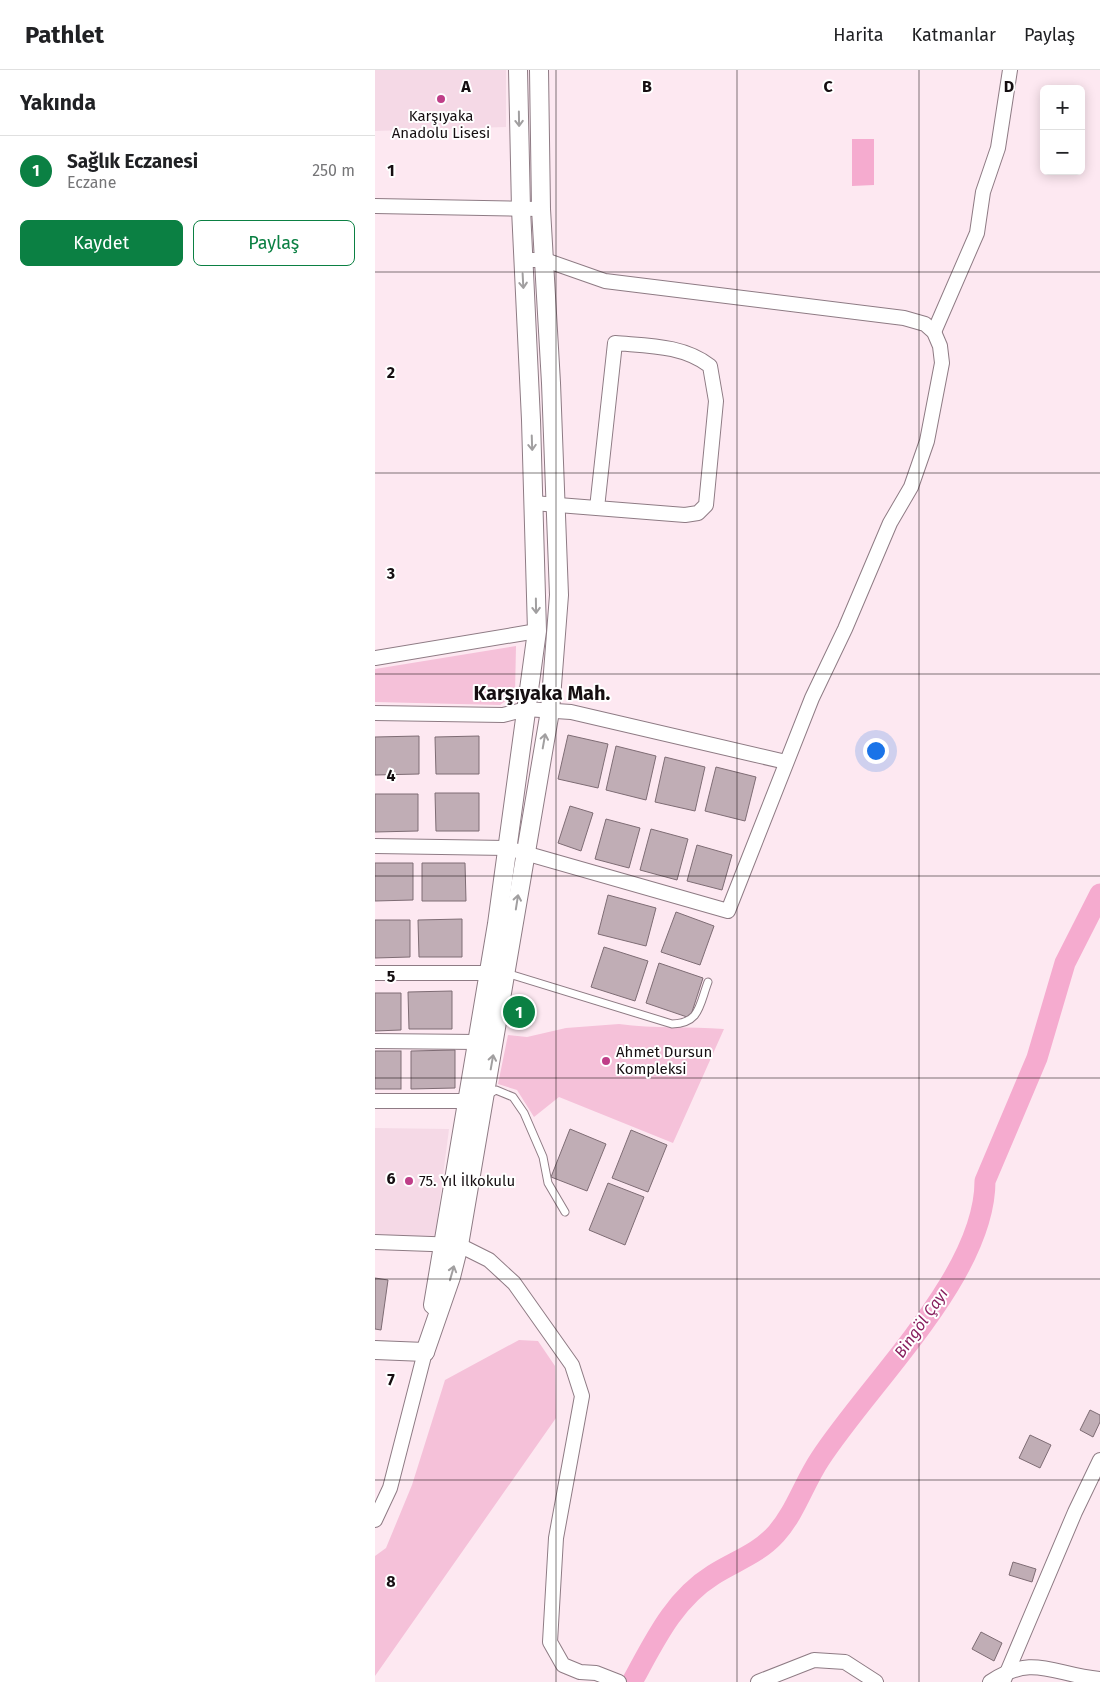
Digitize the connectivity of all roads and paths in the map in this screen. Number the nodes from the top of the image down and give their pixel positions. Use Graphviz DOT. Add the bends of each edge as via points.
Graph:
graph roads {
  1 [pos="519,70"];
  2 [pos="539,70"];
  3 [pos="1010,70"];
  4 [pos="375,206"];
  5 [pos="521,209"];
  6 [pos="541,209"];
  7 [pos="522,260"];
  8 [pos="545,260"];
  9 [pos="934,332"];
  10 [pos="533,503"];
  11 [pos="556,505"];
  12 [pos="597,508"];
  13 [pos="537,631"];
  14 [pos="375,658"];
  15 [pos="526,709"];
  16 [pos="550,711"];
  17 [pos="375,713"];
  18 [pos="786,762"];
  19 [pos="375,846"];
  20 [pos="507,848"];
  21 [pos="525,853"];
  22 [pos="375,972"];
  23 [pos="497,973"];
  24 [pos="708,982"];
  25 [pos="375,1041"];
  26 [pos="477,1042"];
  27 [pos="486,1096"];
  28 [pos="375,1101"];
  29 [pos="467,1101"];
  30 [pos="565,1212"];
  31 [pos="375,1242"];
  32 [pos="451,1244"];
  33 [pos="375,1350"];
  34 [pos="425,1352"];
  35 [pos="1100,1460"];
  36 [pos="375,1520"];
  37 [pos="1006,1676"];
  38 [pos="1100,1679"];
  39 [pos="619,1682"];
  40 [pos="758,1682"];
  41 [pos="876,1682"];
  42 [pos="991,1682"];
  1 -- 5 [label="street, one-way"];
  2 -- 6 [label="street"];
  3 -- 9 [label="street" via="1000,140 983,192 977,233"];
  4 -- 5 [label="street"];
  5 -- 6 [label="street"];
  5 -- 7 [label="street"];
  6 -- 8 [label="street"];
  7 -- 8 [label="street"];
  7 -- 10 [label="street, one-way"];
  8 -- 9 [label="street" via="605,281 904,318 925,324"];
  8 -- 11 [label="street"];
  9 -- 18 [label="street" via="941,346 942,363 927,440 911,487 890,523"];
  10 -- 11 [label="street"];
  10 -- 13 [label="street, one-way"];
  11 -- 12 [label="street"];
  11 -- 16 [label="street" via="559,594"];
  12 -- 12 [label="street" via="685,515 698,513 706,505 717,400 710,366 699,357 673,349 615,343"];
  13 -- 14 [label="street"];
  13 -- 15 [label="street"];
  15 -- 16 [label="street"];
  15 -- 17 [label="street" via="503,715"];
  15 -- 20 [label="street"];
  16 -- 18 [label="street" via="571,712"];
  21 -- 16 [label="street, one-way"];
  18 -- 21 [label="street" via="728,911"];
  19 -- 20 [label="street"];
  20 -- 21 [label="street"];
  20 -- 23 [label="street"];
  23 -- 21 [label="street, one-way"];
  22 -- 23 [label="street"];
  23 -- 24 [label="lane" via="671,1024 685,1024 694,1019"];
  23 -- 26 [label="street"];
  27 -- 23 [label="street, one-way"];
  25 -- 26 [label="street"];
  26 -- 29 [label="street"];
  27 -- 29 [label="street"];
  27 -- 30 [label="lane" via="496,1090 513,1097 524,1112 543,1157 548,1183"];
  27 -- 32 [label="street"];
  28 -- 29 [label="street"];
  29 -- 32 [label="street"];
  31 -- 32 [label="street"];
  32 -- 34 [label="street" via="451,1277"];
  32 -- 39 [label="street" via="489,1260 514,1283 572,1365 581,1396 556,1538 549,1642 563,1665"];
  33 -- 34 [label="street"];
  34 -- 36 [label="street" via="390,1488"];
  35 -- 37 [label="street"];
  37 -- 38 [label="street" via="1023,1666 1044,1667 1074,1676"];
  37 -- 42 [label="street"];
  40 -- 41 [label="street" via="815,1660 845,1662"];
}
